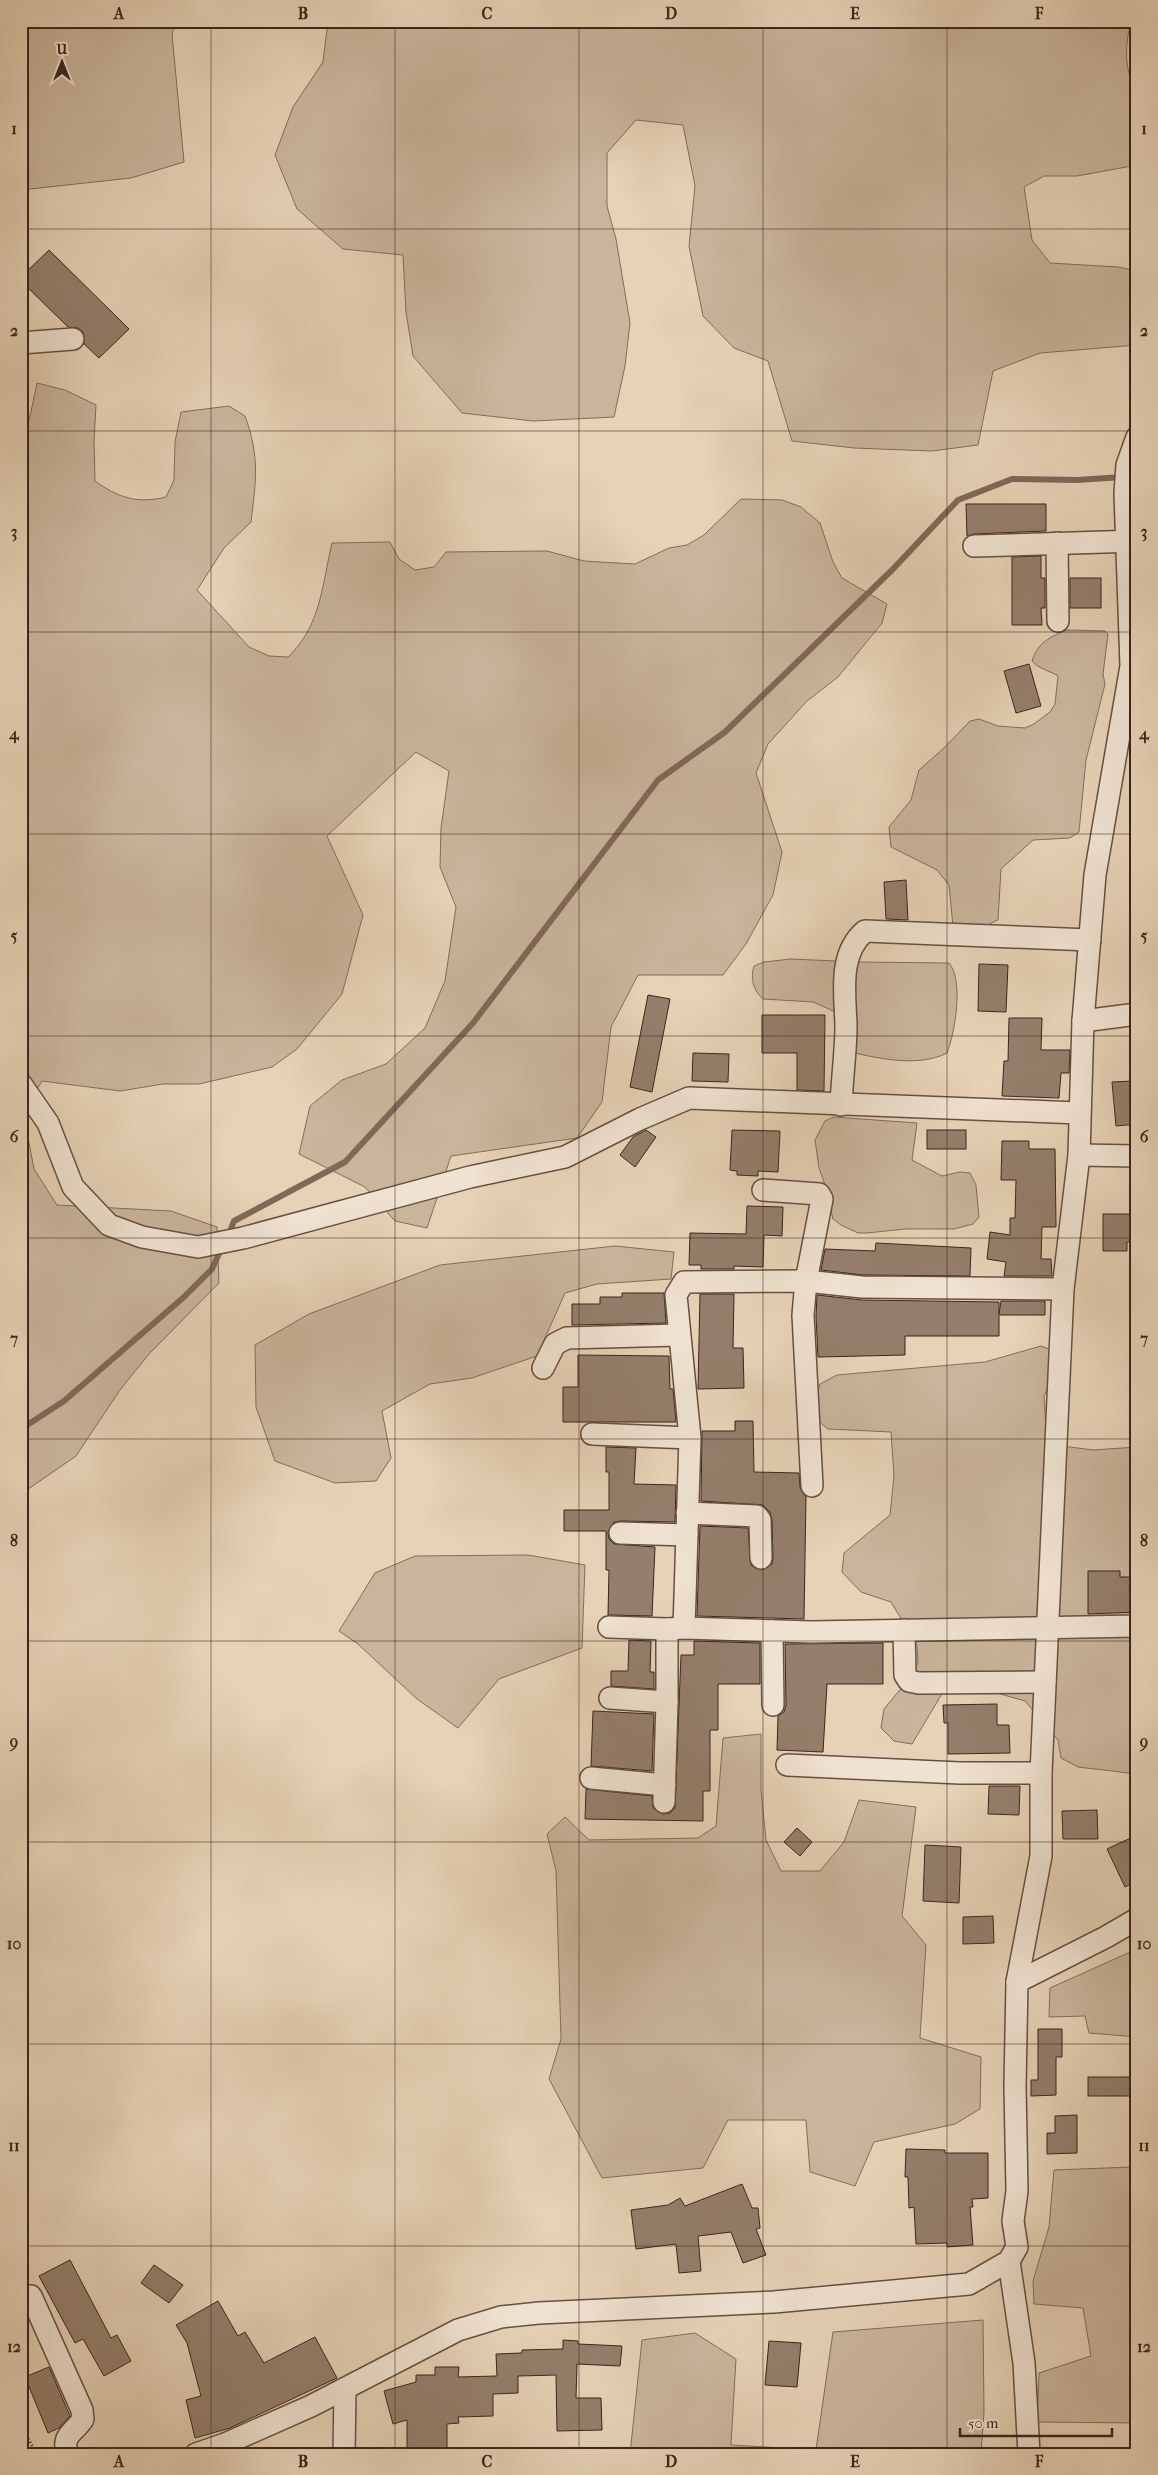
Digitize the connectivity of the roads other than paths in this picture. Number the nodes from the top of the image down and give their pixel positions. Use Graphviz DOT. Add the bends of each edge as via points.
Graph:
graph roads {
  1 [pos="73,339"];
  2 [pos="21,343"];
  3 [pos="1137,436"];
  4 [pos="1132,541"];
  5 [pos="1057,543"];
  6 [pos="974,546"];
  7 [pos="1058,621"];
  8 [pos="1134,665"];
  9 [pos="1090,940"];
  10 [pos="1137,1014"];
  11 [pos="1083,1021"];
  12 [pos="21,1084"];
  13 [pos="841,1105"];
  14 [pos="1079,1114"];
  15 [pos="1079,1155"];
  16 [pos="1137,1156"];
  17 [pos="763,1190"];
  18 [pos="806,1281"];
  19 [pos="1063,1288"];
  20 [pos="679,1335"];
  21 [pos="543,1368"];
  22 [pos="592,1434"];
  23 [pos="690,1438"];
  24 [pos="812,1486"];
  25 [pos="687,1513"];
  26 [pos="620,1533"];
  27 [pos="687,1534"];
  28 [pos="761,1558"];
  29 [pos="1137,1626"];
  30 [pos="609,1627"];
  31 [pos="675,1628"];
  32 [pos="1047,1628"];
  33 [pos="904,1630"];
  34 [pos="772,1631"];
  35 [pos="1045,1682"];
  36 [pos="610,1698"];
  37 [pos="668,1702"];
  38 [pos="774,1706"];
  39 [pos="787,1765"];
  40 [pos="1041,1773"];
  41 [pos="590,1778"];
  42 [pos="1137,1919"];
  43 [pos="1017,1982"];
  44 [pos="1009,2261"];
  45 [pos="31,2296"];
  46 [pos="344,2389"];
  47 [pos="68,2454"];
  48 [pos="196,2454"];
  49 [pos="344,2454"];
  50 [pos="1028,2454"];
  1 -- 2 [label="street"];
  3 -- 4 [label="street" via="1127,465 1125,493"];
  4 -- 5 [label="street"];
  4 -- 8 [label="street"];
  5 -- 6 [label="street"];
  5 -- 7 [label="street"];
  8 -- 9 [label="street" via="1095,875"];
  9 -- 11 [label="street"];
  9 -- 13 [label="street" via="865,931 855,940 844,979 846,1025"];
  10 -- 11 [label="street"];
  11 -- 14 [label="street"];
  12 -- 13 [label="street" via="48,1123 73,1188 109,1225 151,1239 198,1247 470,1177 564,1157 689,1098"];
  13 -- 14 [label="street"];
  14 -- 15 [label="street"];
  15 -- 16 [label="street"];
  15 -- 19 [label="street"];
  17 -- 18 [label="street" via="821,1195"];
  18 -- 19 [label="street" via="862,1287"];
  18 -- 20 [label="street" via="684,1282 676,1295"];
  18 -- 24 [label="street" via="803,1314"];
  19 -- 32 [label="street"];
  20 -- 21 [label="street" via="567,1338 555,1344"];
  20 -- 23 [label="street"];
  22 -- 23 [label="street"];
  23 -- 25 [label="street"];
  25 -- 27 [label="street"];
  25 -- 28 [label="street" via="757,1516 760,1520"];
  26 -- 27 [label="street"];
  27 -- 31 [label="street"];
  29 -- 32 [label="street"];
  30 -- 31 [label="street"];
  31 -- 34 [label="street"];
  31 -- 37 [label="street"];
  32 -- 33 [label="street"];
  32 -- 35 [label="street"];
  33 -- 34 [label="street"];
  33 -- 35 [label="street" via="905,1675 910,1681"];
  34 -- 38 [label="street"];
  35 -- 40 [label="street"];
  36 -- 37 [label="street"];
  37 -- 41 [label="street" via="664,1794"];
  39 -- 40 [label="street" via="960,1773"];
  40 -- 43 [label="street" via="1041,1856"];
  42 -- 43 [label="street"];
  43 -- 44 [label="street" via="1017,2191 1013,2221 1018,2247"];
  44 -- 46 [label="street" via="968,2284 774,2302 501,2317 458,2330"];
  44 -- 50 [label="street" via="1024,2363"];
  45 -- 47 [label="street" via="82,2410 83,2420 65,2442"];
  46 -- 48 [label="street" via="271,2424"];
  46 -- 49 [label="street"];
}
